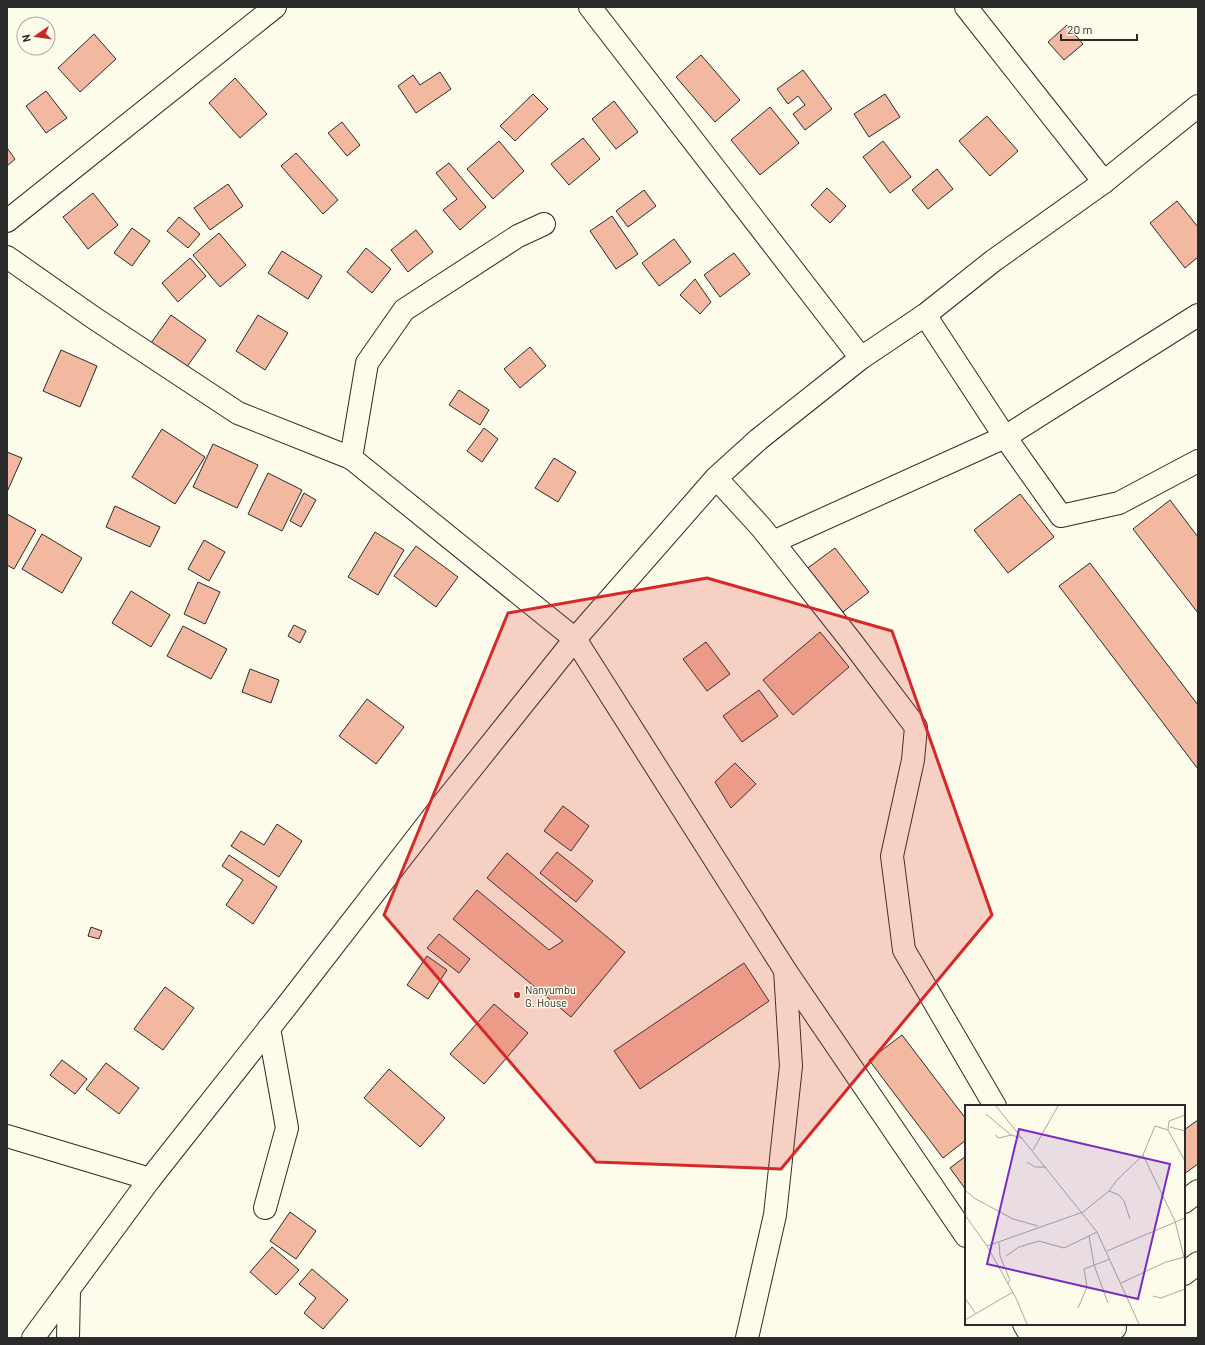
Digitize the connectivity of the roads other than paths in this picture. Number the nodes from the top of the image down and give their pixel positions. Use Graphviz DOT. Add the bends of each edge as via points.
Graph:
graph roads {
  1 [pos="275,7"];
  2 [pos="590,7"];
  3 [pos="966,7"];
  4 [pos="1198,106"];
  5 [pos="1104,182"];
  6 [pos="7,221"];
  7 [pos="544,224"];
  8 [pos="7,257"];
  9 [pos="925,315"];
  10 [pos="1198,315"];
  11 [pos="861,358"];
  12 [pos="1005,437"];
  13 [pos="351,458"];
  14 [pos="1198,461"];
  15 [pos="716,478"];
  16 [pos="774,542"];
  17 [pos="575,639"];
  18 [pos="785,970"];
  19 [pos="269,1028"];
  20 [pos="994,1105"];
  21 [pos="7,1136"];
  22 [pos="150,1179"];
  23 [pos="1198,1191"];
  24 [pos="1185,1201"];
  25 [pos="265,1208"];
  26 [pos="965,1235"];
  27 [pos="1198,1263"];
  28 [pos="1185,1273"];
  29 [pos="69,1290"];
  30 [pos="1027,1329"];
  31 [pos="1113,1330"];
  32 [pos="33,1338"];
  33 [pos="68,1338"];
  34 [pos="747,1338"];
  1 -- 6 [label="street"];
  2 -- 11 [label="street"];
  3 -- 5 [label="street"];
  4 -- 5 [label="street"];
  5 -- 9 [label="street" via="993,261"];
  7 -- 13 [label="street" via="518,236 404,310 367,363"];
  8 -- 13 [label="street" via="238,413"];
  9 -- 11 [label="street"];
  9 -- 12 [label="street"];
  10 -- 12 [label="street"];
  11 -- 15 [label="street" via="759,439"];
  12 -- 14 [label="street" via="1061,516 1119,503"];
  12 -- 16 [label="street"];
  13 -- 17 [label="street"];
  15 -- 16 [label="street"];
  15 -- 17 [label="street"];
  16 -- 20 [label="street" via="916,727 913,760 892,856 904,950"];
  17 -- 18 [label="street"];
  17 -- 19 [label="street"];
  18 -- 26 [label="street"];
  18 -- 34 [label="street" via="791,1066 775,1215"];
  19 -- 22 [label="street"];
  19 -- 25 [label="street" via="287,1128"];
  21 -- 22 [label="street"];
  22 -- 29 [label="street"];
  23 -- 24 [label="street"];
  27 -- 28 [label="street"];
  29 -- 32 [label="street"];
  29 -- 33 [label="street"];
  30 -- 31 [label="street" via="1067,1335"];
}
